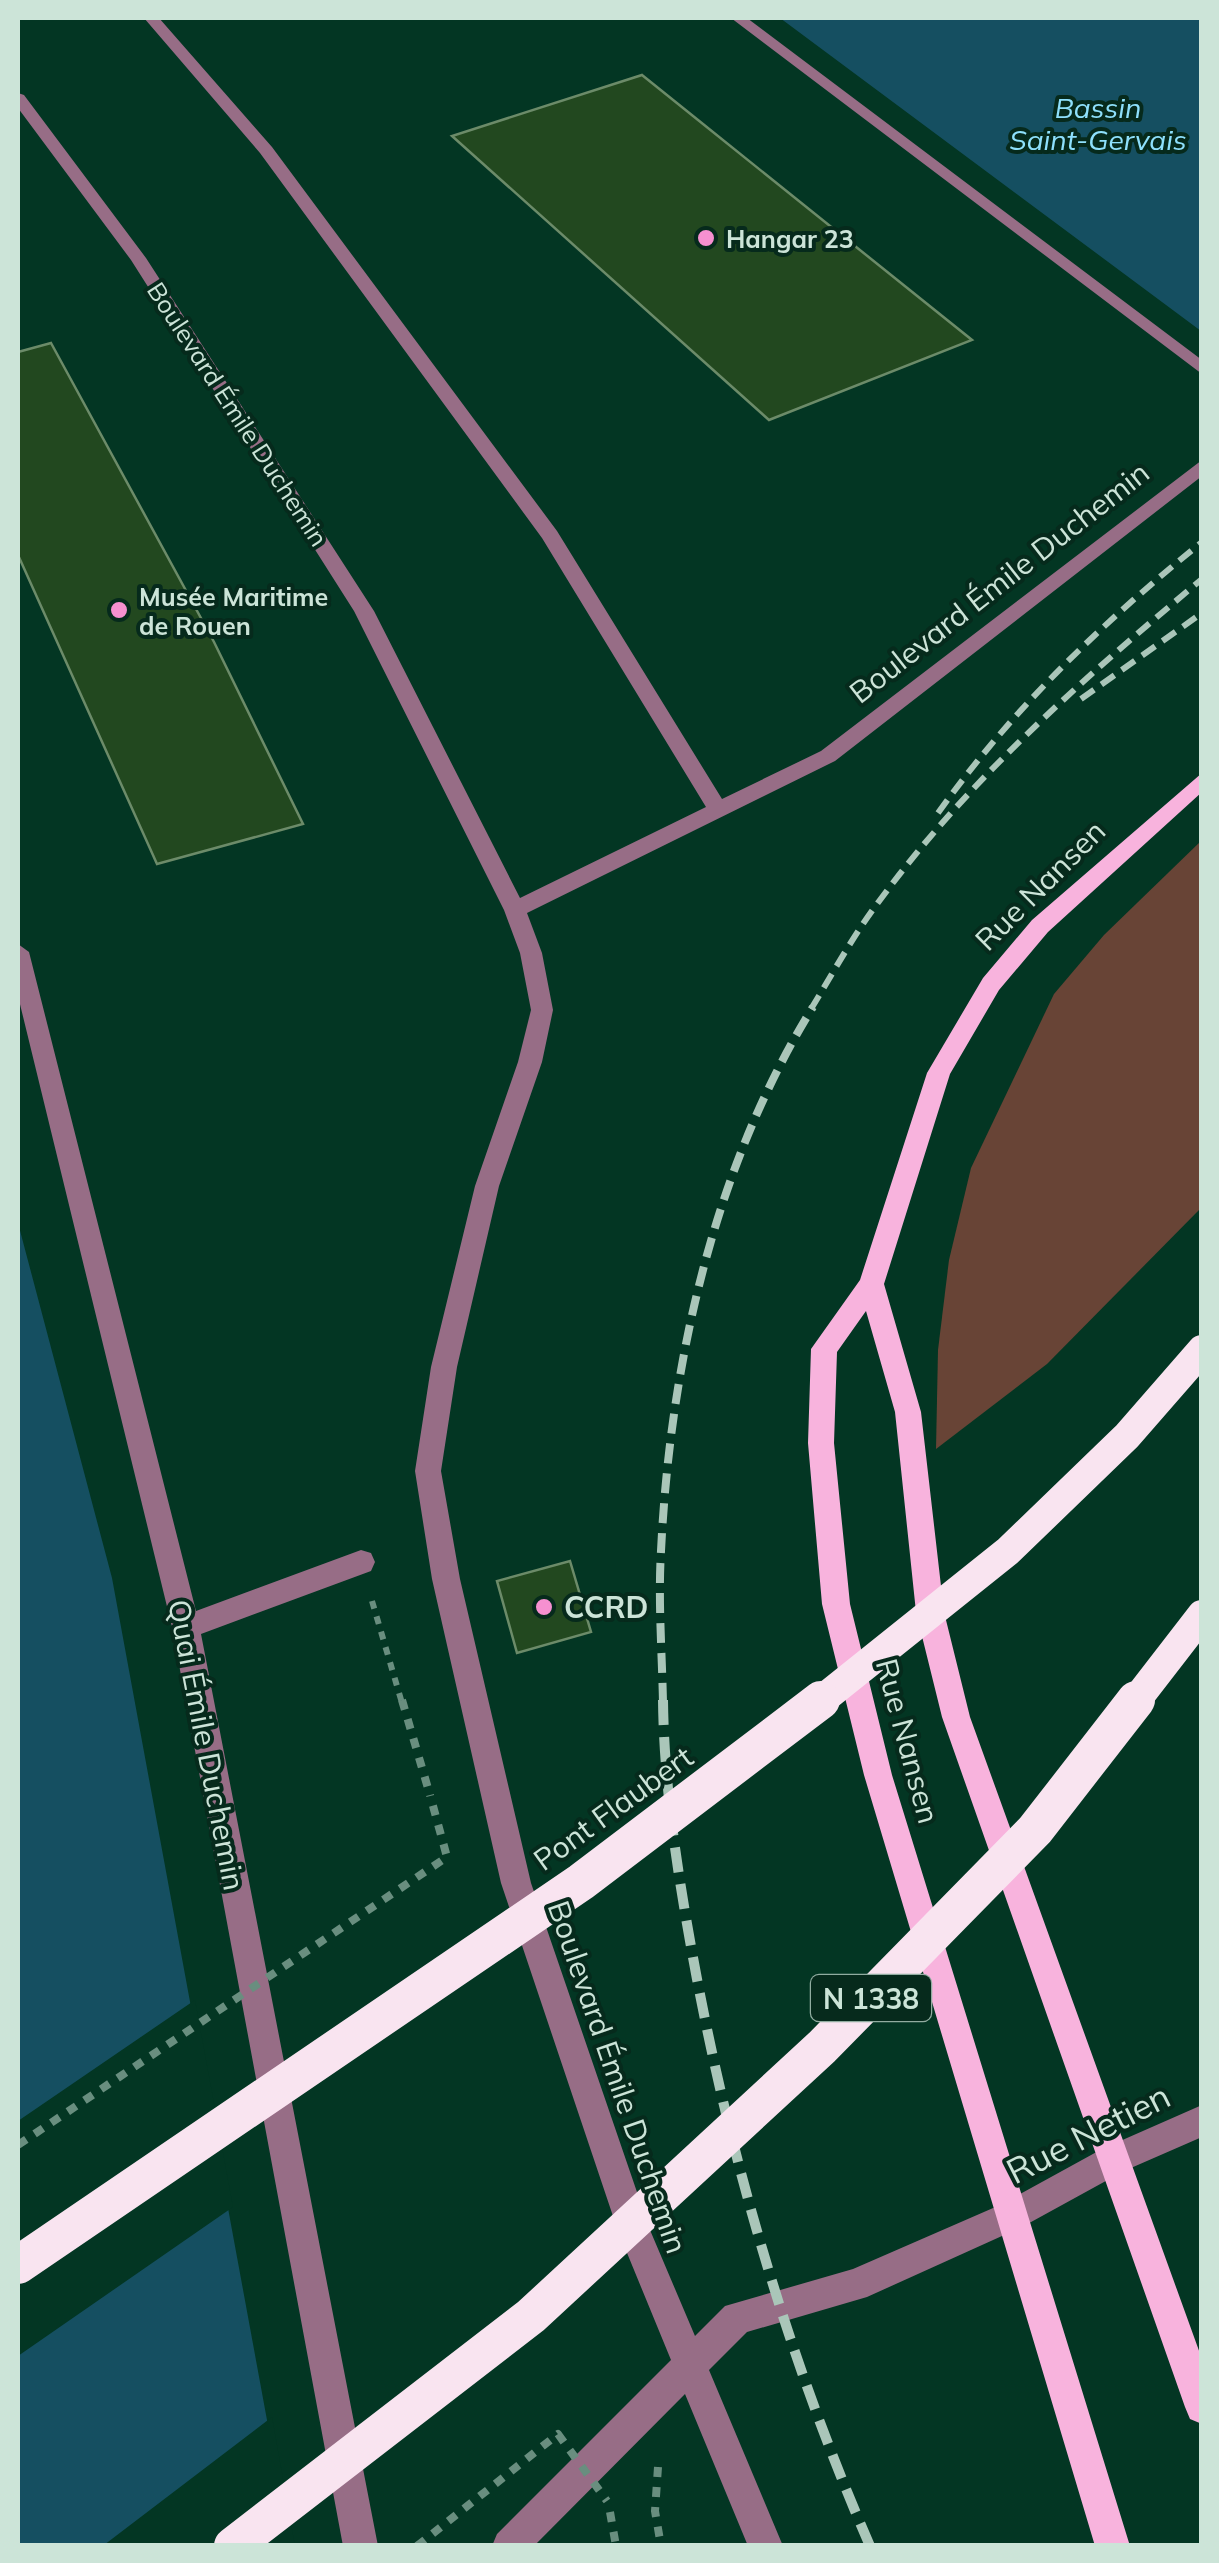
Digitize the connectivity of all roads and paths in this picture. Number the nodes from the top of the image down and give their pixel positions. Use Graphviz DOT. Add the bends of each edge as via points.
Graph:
graph roads {
  1 [pos="150,18"];
  2 [pos="738,18"];
  3 [pos="18,98"];
  4 [pos="1202,369"];
  5 [pos="1202,466"];
  6 [pos="1202,780"];
  7 [pos="719,811"];
  8 [pos="516,910"];
  9 [pos="18,952"];
  10 [pos="871,1284"];
  11 [pos="1202,1350"];
  12 [pos="361,1562"];
  13 [pos="1202,1615"];
  14 [pos="186,1627"];
  15 [pos="1202,2120"];
  16 [pos="18,2144"];
  17 [pos="1113,2160"];
  18 [pos="1011,2216"];
  19 [pos="18,2265"];
  20 [pos="689,2364"];
  21 [pos="1202,2407"];
  22 [pos="659,2451"];
  23 [pos="233,2546"];
  24 [pos="361,2546"];
  25 [pos="417,2546"];
  26 [pos="510,2546"];
  27 [pos="616,2546"];
  28 [pos="661,2546"];
  29 [pos="766,2546"];
  30 [pos="1113,2546"];
  1 -- 7 [label="street" via="266,150 550,535"];
  2 -- 4 [label="street"];
  3 -- 8 [label="street, Boulevard Émile Duchemin" via="138,258 364,611"];
  5 -- 7 [label="street, Boulevard Émile Duchemin" via="828,756"];
  6 -- 10 [label="main road, Rue Nansen" via="1040,926 990,984 940,1073"];
  7 -- 8 [label="street, Boulevard Émile Duchemin"];
  8 -- 20 [label="street, Boulevard Émile Duchemin" via="542,1010 487,1186 444,1368 428,1471 516,1883 634,2231"];
  9 -- 14 [label="street, Quai Émile Duchemin"];
  10 -- 17 [label="main road, Rue Nansen" via="908,1412 930,1612 956,1717"];
  10 -- 18 [label="main road, Rue Nansen" via="824,1349 821,1443 836,1604 878,1775"];
  11 -- 19 [label="highway, Pont Flaubert, bridge" via="1128,1436 1008,1550 747,1760 581,1882"];
  12 -- 14 [label="street"];
  12 -- 16 [label="path, bridge" via="448,1857"];
  13 -- 23 [label="highway, N 1338, bridge" via="1035,1830 822,2048 530,2316"];
  14 -- 24 [label="street, Quai Émile Duchemin"];
  15 -- 17 [label="street, Rue Netien"];
  17 -- 18 [label="street, Rue Netien"];
  17 -- 21 [label="main road, Rue Nansen"];
  18 -- 20 [label="street, Rue Netien" via="855,2285 736,2318"];
  18 -- 30 [label="main road, Rue Nansen"];
  20 -- 26 [label="street, Rue Netien"];
  20 -- 29 [label="street, Boulevard Émile Duchemin"];
  22 -- 28 [label="path" via="655,2510"];
  25 -- 27 [label="path, bridge" via="558,2434 608,2501"];
}
